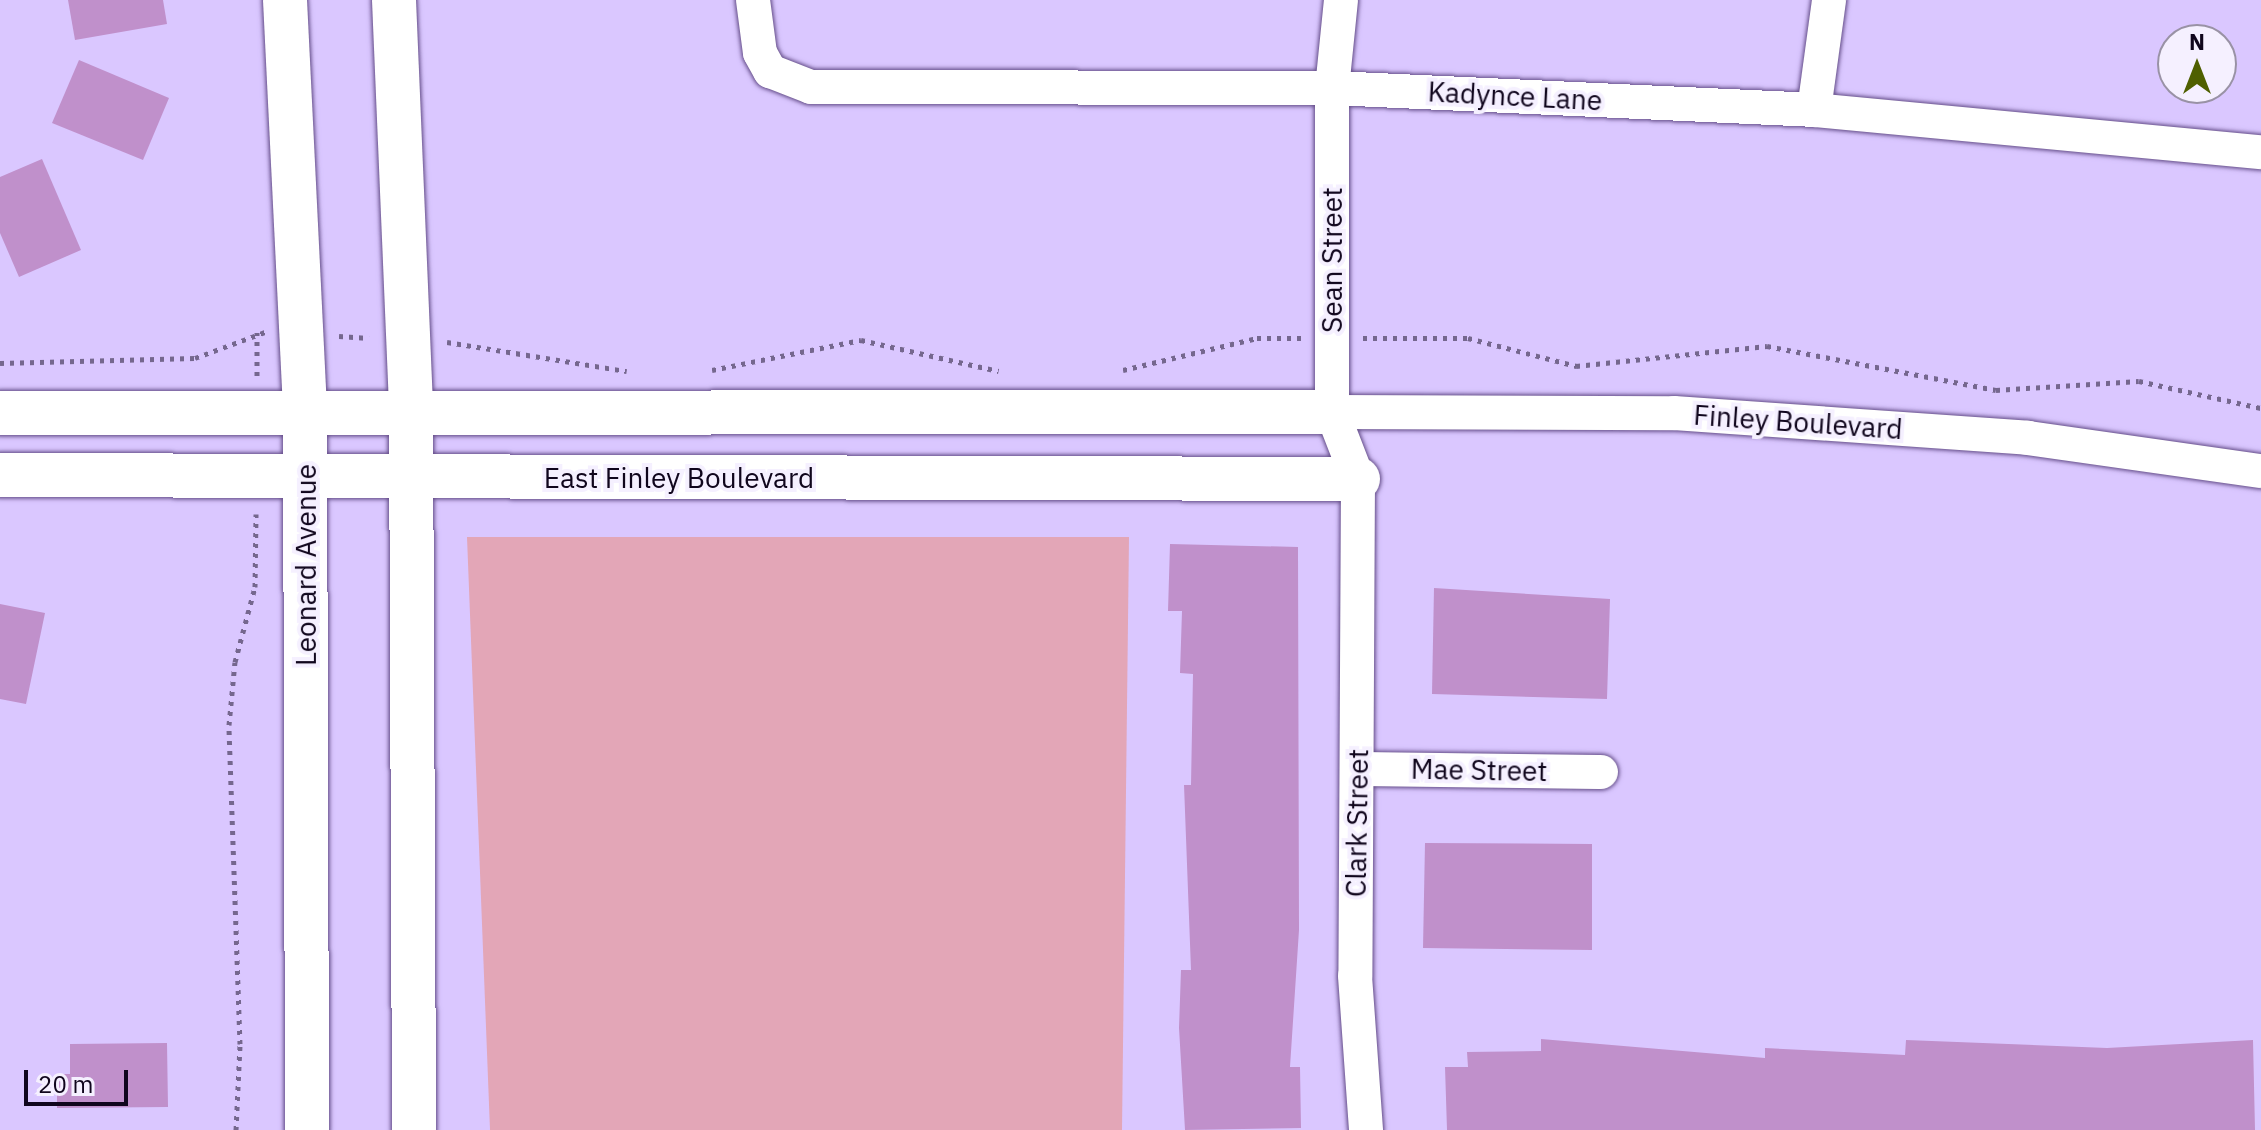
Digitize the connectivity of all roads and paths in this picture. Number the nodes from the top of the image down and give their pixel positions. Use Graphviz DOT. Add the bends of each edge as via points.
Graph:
graph roads {
  1 [pos="285,0"];
  2 [pos="394,0"];
  3 [pos="753,0"];
  4 [pos="1341,0"];
  5 [pos="1829,0"];
  6 [pos="1332,88"];
  7 [pos="1814,110"];
  8 [pos="2261,152"];
  9 [pos="257,332"];
  10 [pos="195,358"];
  11 [pos="0,363"];
  12 [pos="411,409"];
  13 [pos="305,411"];
  14 [pos="256,412"];
  15 [pos="1332,412"];
  16 [pos="0,413"];
  17 [pos="2261,471"];
  18 [pos="0,475"];
  19 [pos="256,477"];
  20 [pos="305,477"];
  21 [pos="411,477"];
  22 [pos="1358,497"];
  23 [pos="1358,769"];
  24 [pos="1601,772"];
  25 [pos="236,1130"];
  26 [pos="307,1130"];
  27 [pos="414,1130"];
  28 [pos="1366,1130"];
  1 -- 13 [label="street, Leonard Avenue"];
  2 -- 12 [label="street"];
  3 -- 6 [label="street, Kadynce Lane" via="760,53 770,71 811,87"];
  4 -- 6 [label="street, Sean Street"];
  5 -- 7 [label="street"];
  6 -- 7 [label="street, Kadynce Lane"];
  6 -- 15 [label="street, Sean Street"];
  7 -- 8 [label="street, Kadynce Lane"];
  9 -- 14 [label="path"];
  10 -- 11 [label="path"];
  12 -- 13 [label="street"];
  12 -- 15 [label="street"];
  12 -- 21 [label="street"];
  13 -- 14 [label="street"];
  13 -- 20 [label="street, Leonard Avenue"];
  14 -- 16 [label="street"];
  15 -- 17 [label="street, Finley Boulevard" via="1674,413 2028,438"];
  15 -- 22 [label="street, Sean Street"];
  18 -- 19 [label="street, East Finley Boulevard"];
  19 -- 20 [label="street, East Finley Boulevard"];
  19 -- 25 [label="path" via="255,587 235,662 229,725 240,1044"];
  20 -- 21 [label="street, East Finley Boulevard"];
  20 -- 26 [label="street, Leonard Avenue"];
  21 -- 22 [label="street, East Finley Boulevard"];
  21 -- 27 [label="street"];
  22 -- 23 [label="street, Clark Street"];
  23 -- 24 [label="street, Mae Street"];
  23 -- 28 [label="street, Clark Street" via="1355,976"];
}
